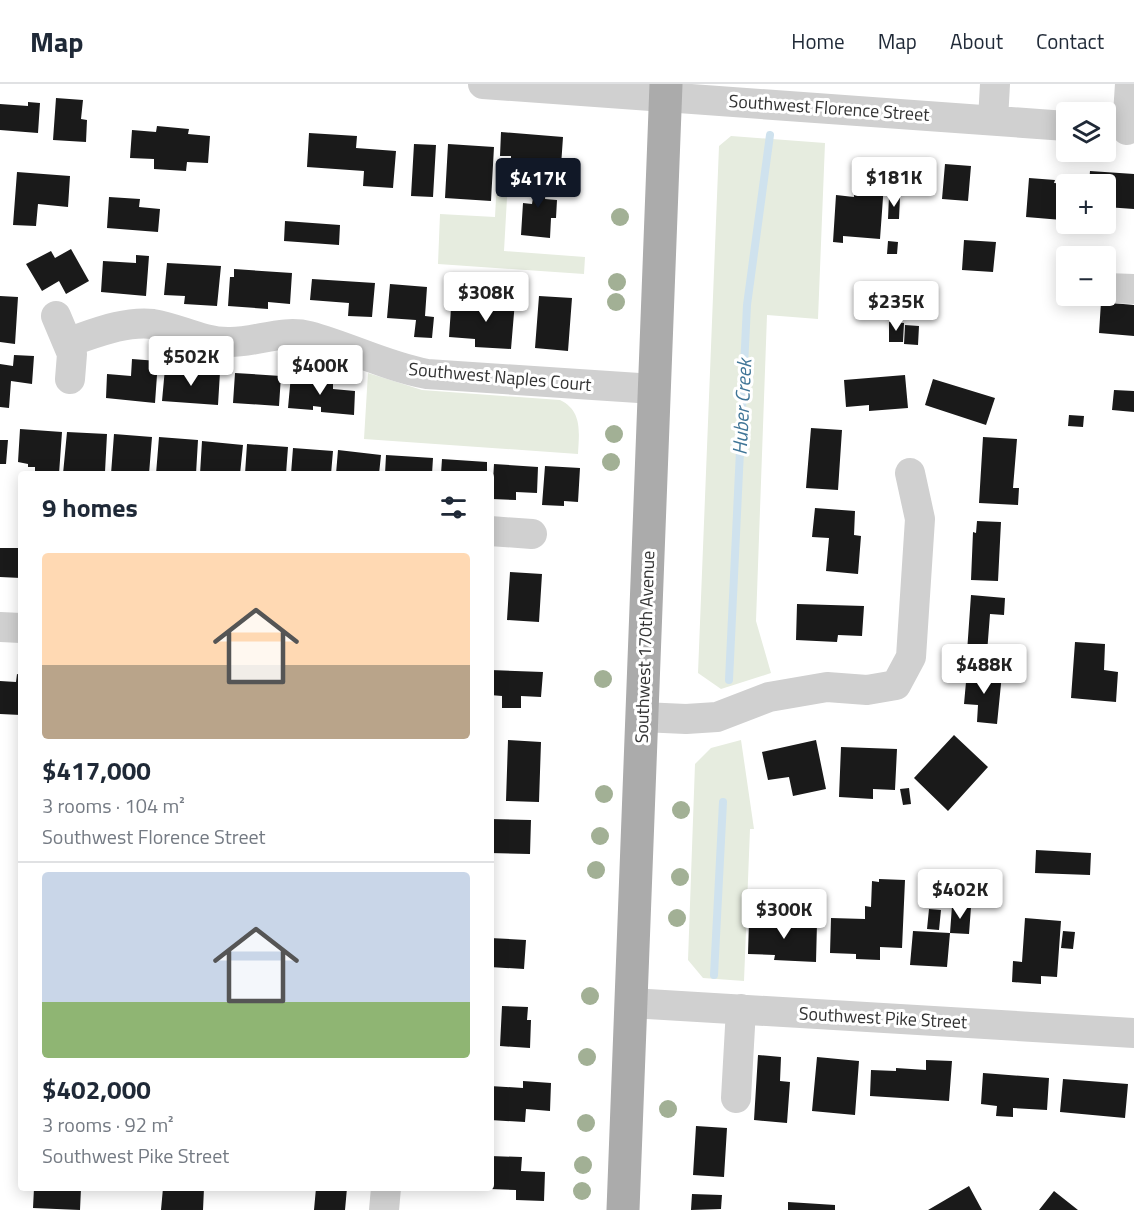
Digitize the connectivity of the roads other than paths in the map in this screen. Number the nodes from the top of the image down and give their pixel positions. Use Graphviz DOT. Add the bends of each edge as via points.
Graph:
graph roads {
  1 [pos="483,84"];
  2 [pos="995,84"];
  3 [pos="1130,84"];
  4 [pos="666,90"];
  5 [pos="993,120"];
  6 [pos="1056,125"];
  7 [pos="1122,129"];
  8 [pos="1116,288"];
  9 [pos="1134,289"];
  10 [pos="70,379"];
  11 [pos="654,389"];
  12 [pos="909,473"];
  13 [pos="494,531"];
  14 [pos="532,534"];
  15 [pos="0,627"];
  16 [pos="18,628"];
  17 [pos="642,717"];
  18 [pos="631,1003"];
  19 [pos="741,1009"];
  20 [pos="1134,1033"];
  21 [pos="736,1098"];
  22 [pos="386,1191"];
  23 [pos="384,1210"];
  24 [pos="623,1210"];
  1 -- 4 [label="street, Southwest Florence Street"];
  2 -- 5 [label="street"];
  3 -- 7 [label="street"];
  4 -- 5 [label="street, Southwest Florence Street"];
  4 -- 11 [label="main road, Southwest 170th Avenue"];
  5 -- 6 [label="street, Southwest Florence Street"];
  8 -- 9 [label="street"];
  10 -- 11 [label="street, Southwest Naples Court" via="72,354 62,329 154,324 202,339 229,342 307,336 427,374"];
  11 -- 17 [label="main road, Southwest 170th Avenue"];
  12 -- 17 [label="street" via="920,519 911,657 896,685 867,690 827,687 769,697 717,717"];
  13 -- 14 [label="street"];
  15 -- 16 [label="street"];
  17 -- 18 [label="main road, Southwest 170th Avenue"];
  18 -- 19 [label="street, Southwest Pike Street"];
  18 -- 24 [label="main road, Southwest 170th Avenue"];
  19 -- 20 [label="street, Southwest Pike Street"];
  19 -- 21 [label="street"];
  22 -- 23 [label="street"];
}
